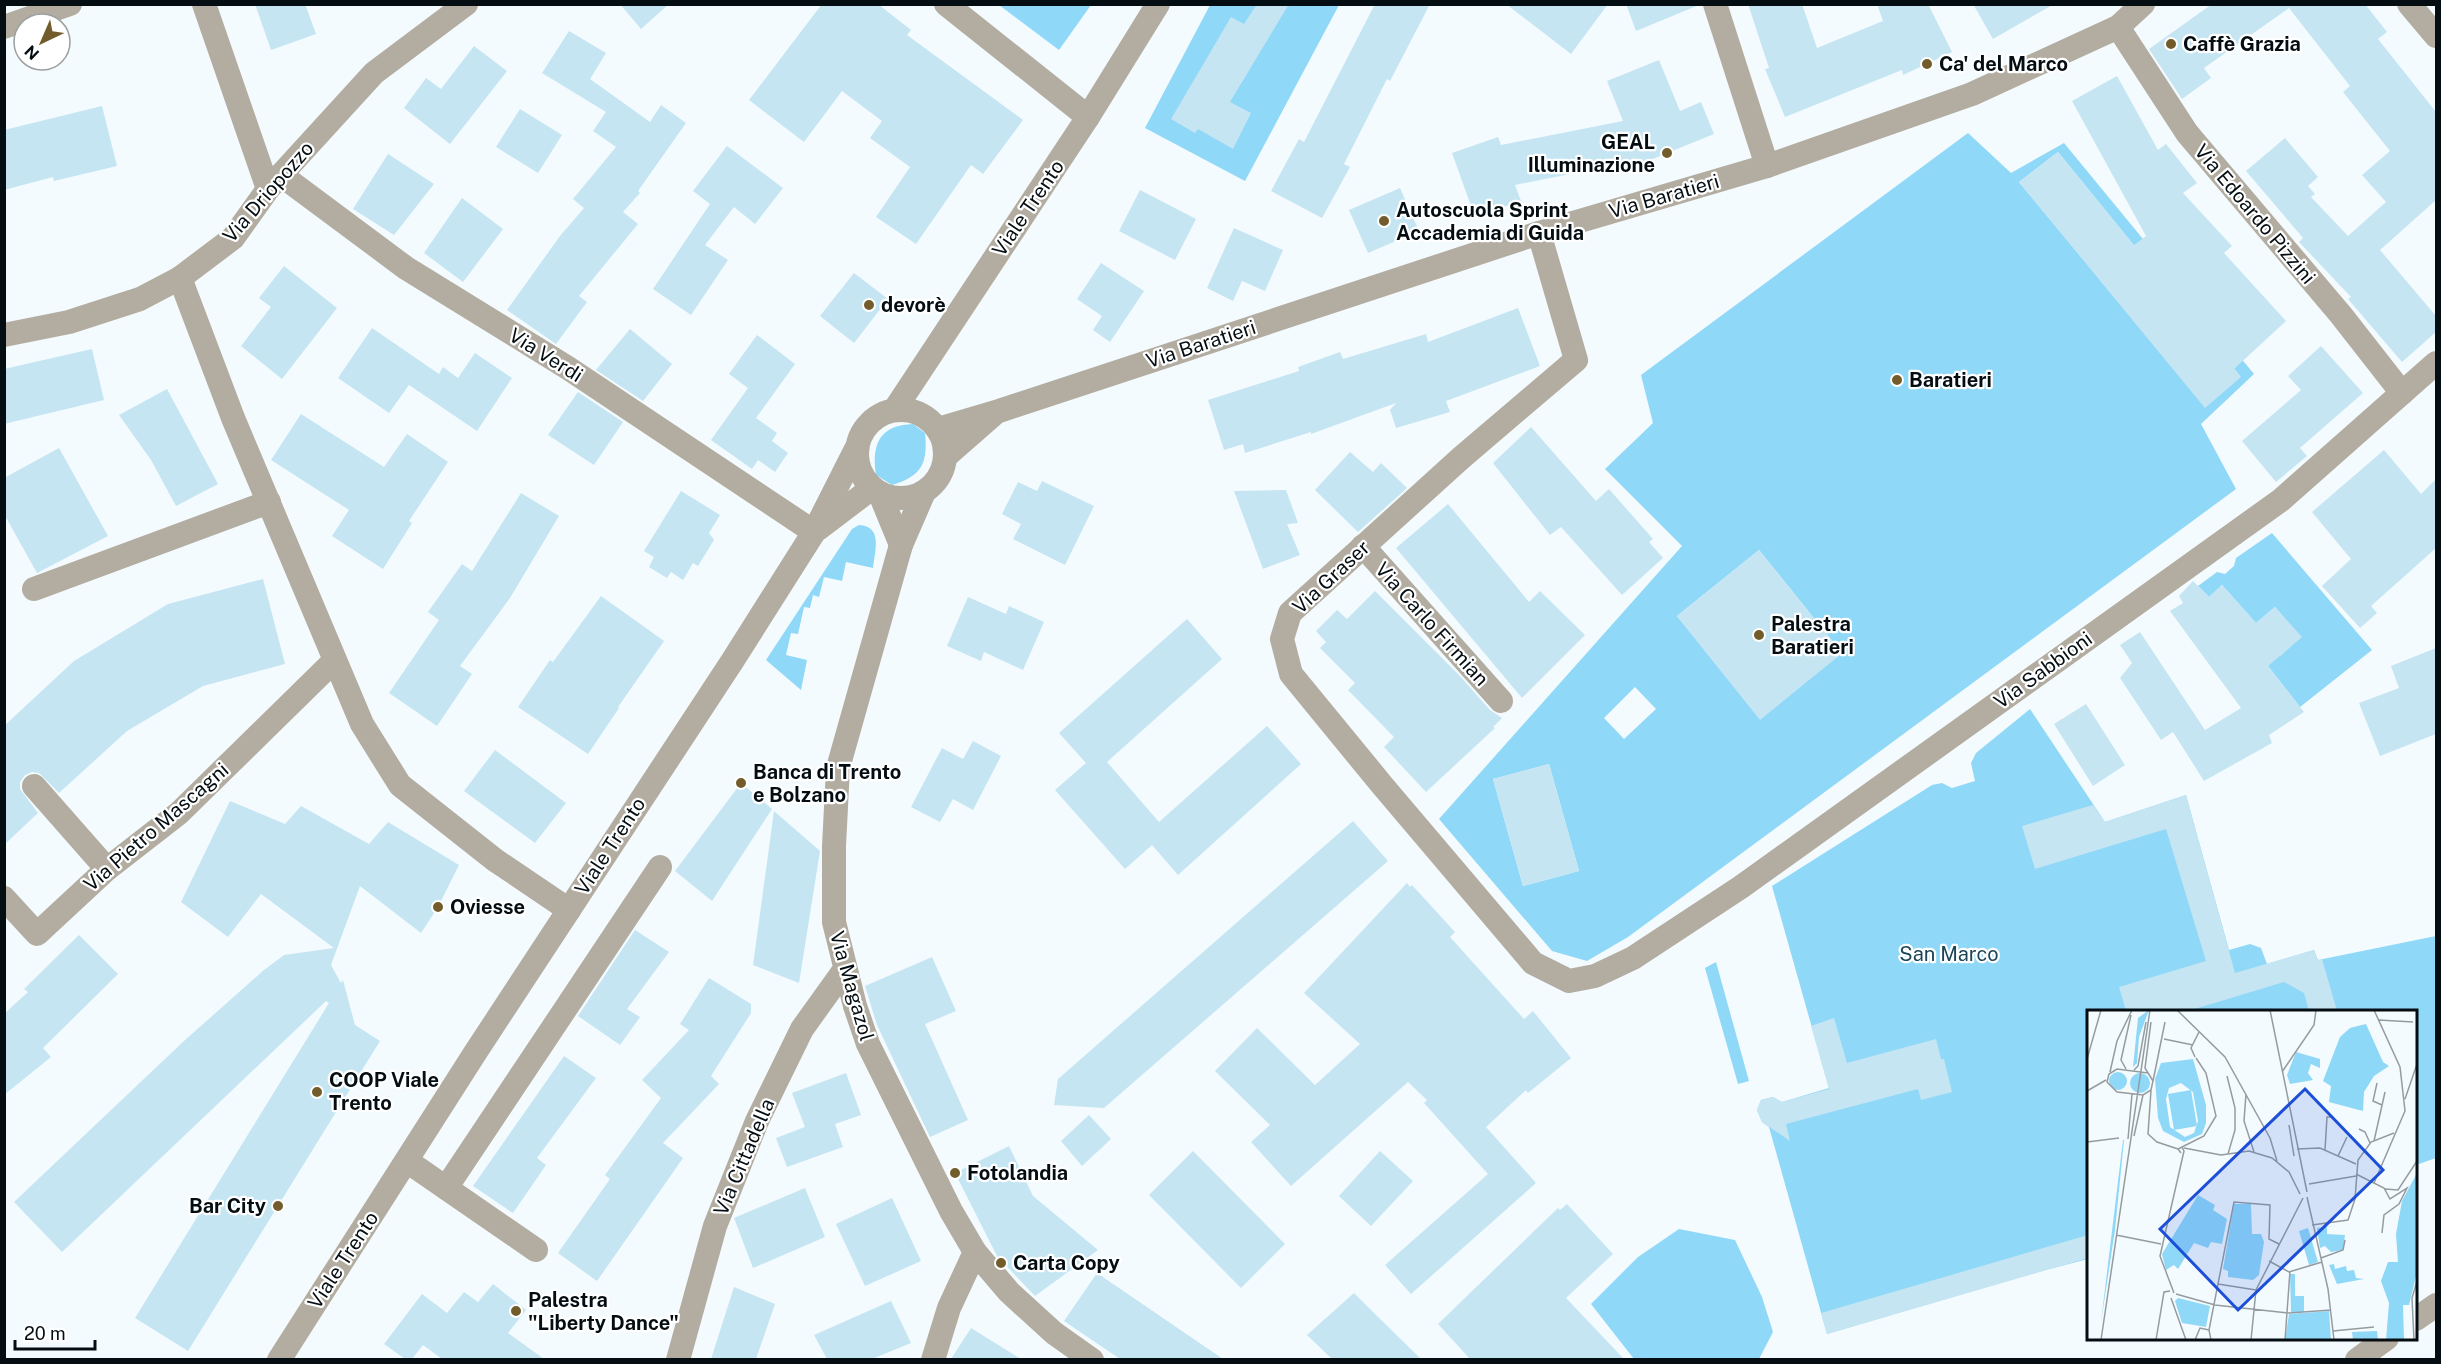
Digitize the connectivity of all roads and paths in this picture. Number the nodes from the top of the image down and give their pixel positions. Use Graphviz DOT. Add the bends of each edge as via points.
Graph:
graph roads {
  1 [pos="70,4"];
  2 [pos="204,4"];
  3 [pos="466,4"];
  4 [pos="946,4"];
  5 [pos="1158,4"];
  6 [pos="1715,4"];
  7 [pos="2143,4"];
  8 [pos="2409,4"];
  9 [pos="4,27"];
  10 [pos="2118,27"];
  11 [pos="2436,36"];
  12 [pos="1088,117"];
  13 [pos="1767,166"];
  14 [pos="275,182"];
  15 [pos="1539,233"];
  16 [pos="180,278"];
  17 [pos="4,335"];
  18 [pos="2436,363"];
  19 [pos="2402,393"];
  20 [pos="906,411"];
  21 [pos="999,411"];
  22 [pos="938,429"];
  23 [pos="856,449"];
  24 [pos="945,457"];
  25 [pos="876,491"];
  26 [pos="924,492"];
  27 [pos="269,502"];
  28 [pos="814,532"];
  29 [pos="901,545"];
  30 [pos="1363,546"];
  31 [pos="34,589"];
  32 [pos="334,661"];
  33 [pos="1501,701"];
  34 [pos="34,786"];
  35 [pos="660,867"];
  36 [pos="107,869"];
  37 [pos="4,898"];
  38 [pos="569,910"];
  39 [pos="1634,958"];
  40 [pos="845,969"];
  41 [pos="407,1161"];
  42 [pos="446,1188"];
  43 [pos="536,1250"];
  44 [pos="975,1252"];
  45 [pos="2436,1305"];
  46 [pos="2417,1318"];
  47 [pos="2385,1340"];
  48 [pos="279,1359"];
  49 [pos="678,1359"];
  50 [pos="933,1359"];
  51 [pos="1092,1359"];
  52 [pos="2357,1359"];
  1 -- 9 [label="street"];
  2 -- 14 [label="street"];
  3 -- 14 [label="street, Via Driopozzo" via="374,73"];
  4 -- 12 [label="street"];
  5 -- 12 [label="street, Viale Trento"];
  6 -- 13 [label="street"];
  7 -- 10 [label="street, Via Baratieri"];
  8 -- 11 [label="street"];
  10 -- 13 [label="street, Via Baratieri" via="1972,94"];
  10 -- 19 [label="street, Via Edoardo Pizzini" via="2187,132"];
  12 -- 20 [label="street, Viale Trento" via="931,356"];
  13 -- 15 [label="street, Via Baratieri"];
  14 -- 16 [label="street, Via Driopozzo" via="233,237"];
  14 -- 28 [label="street, Via Verdi" via="568,368"];
  15 -- 21 [label="street, Via Baratieri"];
  15 -- 30 [label="street, Via Graser" via="1576,360"];
  16 -- 17 [label="street, Via Driopozzo" via="140,299 69,322"];
  16 -- 27 [label="street"];
  18 -- 19 [label="street, Via Sabbioni"];
  19 -- 39 [label="street, Via Sabbioni" via="2282,500 1741,887"];
  20 -- 22 [label="street"];
  20 -- 23 [label="street, Viale Trento" via="881,414 869,423"];
  21 -- 22 [label="street, Via Baratieri"];
  21 -- 24 [label="street, Via Baratieri"];
  22 -- 24 [label="street"];
  23 -- 25 [label="street" via="862,477"];
  23 -- 28 [label="street, Viale Trento"];
  24 -- 26 [label="street" via="935,483"];
  25 -- 26 [label="street" via="901,499"];
  25 -- 28 [label="street, Viale Trento"];
  25 -- 29 [label="street"];
  26 -- 29 [label="street, Via Magazol"];
  27 -- 31 [label="street"];
  27 -- 32 [label="street"];
  28 -- 38 [label="street, Viale Trento"];
  29 -- 40 [label="street, Via Magazol" via="838,768 834,922"];
  30 -- 33 [label="street, Via Carlo Firmian"];
  30 -- 39 [label="street, Via Graser" via="1290,613 1282,639 1291,674 1533,963 1569,981 1595,976"];
  32 -- 36 [label="street, Via Pietro Mascagni" via="179,813"];
  32 -- 38 [label="street" via="362,724 400,785 495,860"];
  34 -- 36 [label="street"];
  35 -- 42 [label="street"];
  36 -- 37 [label="street, Via Pietro Mascagni" via="37,934"];
  38 -- 41 [label="street, Viale Trento"];
  40 -- 44 [label="street, Via Magazol" via="868,1044"];
  40 -- 49 [label="street, Via Cittadella" via="802,1029 757,1121 715,1226"];
  41 -- 42 [label="street"];
  41 -- 48 [label="street, Viale Trento"];
  42 -- 43 [label="street"];
  44 -- 50 [label="street" via="949,1308"];
  44 -- 51 [label="street, Via Magazol" via="1009,1292 1054,1333"];
  45 -- 46 [label="street"];
  47 -- 52 [label="street"];
}
